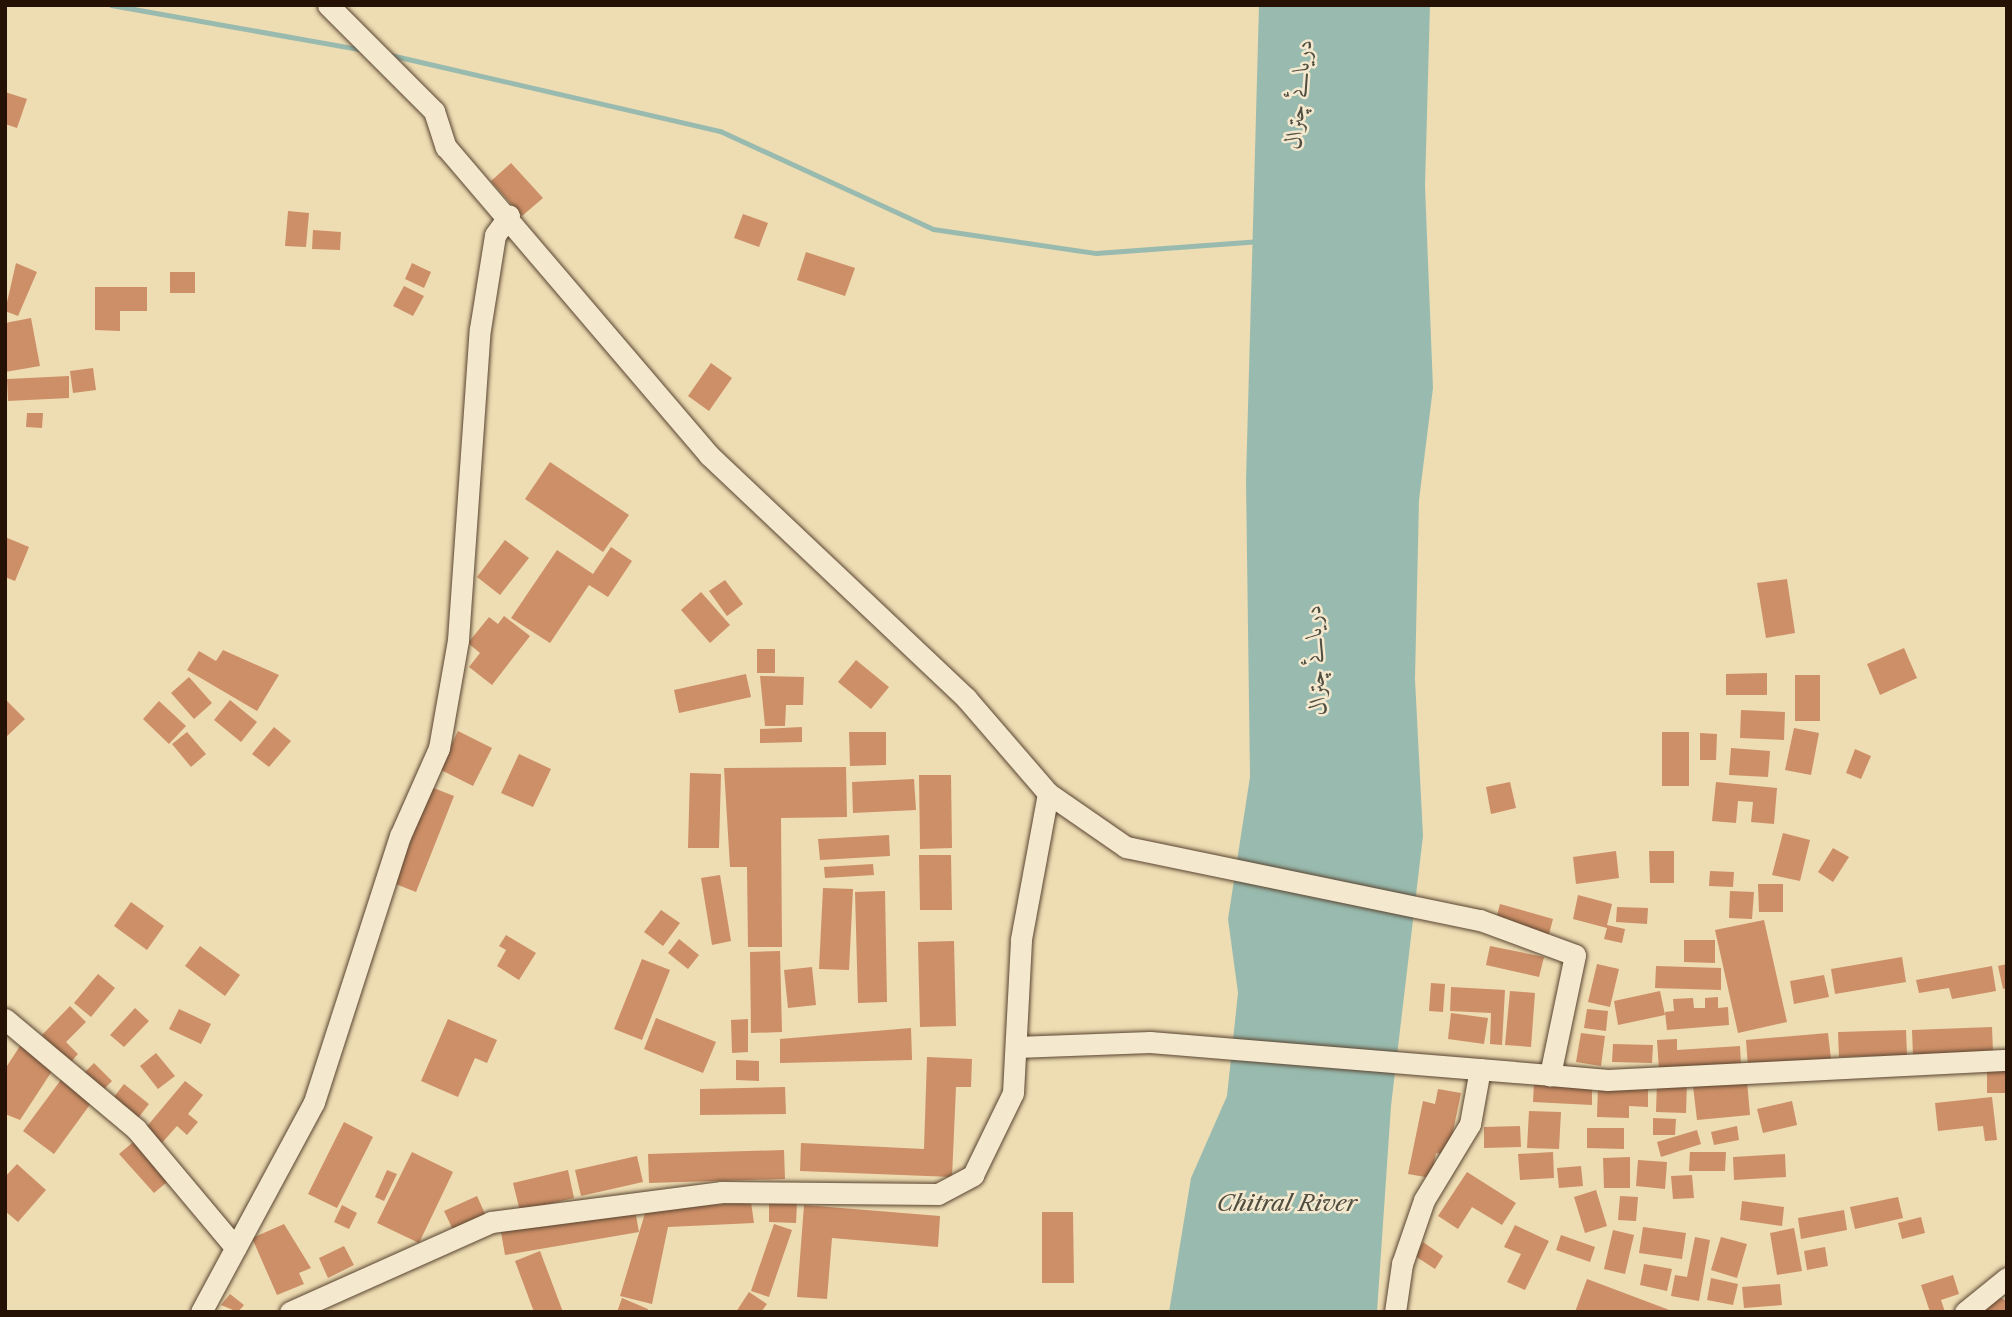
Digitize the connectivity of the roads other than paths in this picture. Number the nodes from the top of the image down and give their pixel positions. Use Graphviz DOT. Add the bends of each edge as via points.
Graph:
graph roads {
  1 [pos="328,5"];
  2 [pos="509,216"];
  3 [pos="1048,793"];
  4 [pos="5,1019"];
  5 [pos="1016,1047"];
  6 [pos="2007,1060"];
  7 [pos="1480,1069"];
  8 [pos="1550,1076"];
  9 [pos="236,1248"];
  10 [pos="2007,1278"];
  11 [pos="201,1312"];
  12 [pos="290,1312"];
  13 [pos="1395,1312"];
  14 [pos="1965,1312"];
  1 -- 2 [label="street" via="434,111 446,147"];
  2 -- 3 [label="street" via="709,455 966,698"];
  2 -- 9 [label="street" via="495,235 480,329 449,711 314,1102"];
  3 -- 5 [label="street" via="1021,939"];
  3 -- 8 [label="street" via="1126,848 1480,920 1575,955"];
  4 -- 9 [label="street" via="136,1129"];
  5 -- 7 [label="street" via="1150,1042 1445,1062"];
  5 -- 12 [label="street" via="1013,1093 973,1175 938,1194 722,1192 491,1222"];
  6 -- 8 [label="street" via="1608,1080"];
  7 -- 8 [label="street"];
  7 -- 13 [label="street" via="1470,1124 1424,1200 1402,1265"];
  9 -- 11 [label="street"];
  10 -- 14 [label="street"];
}
